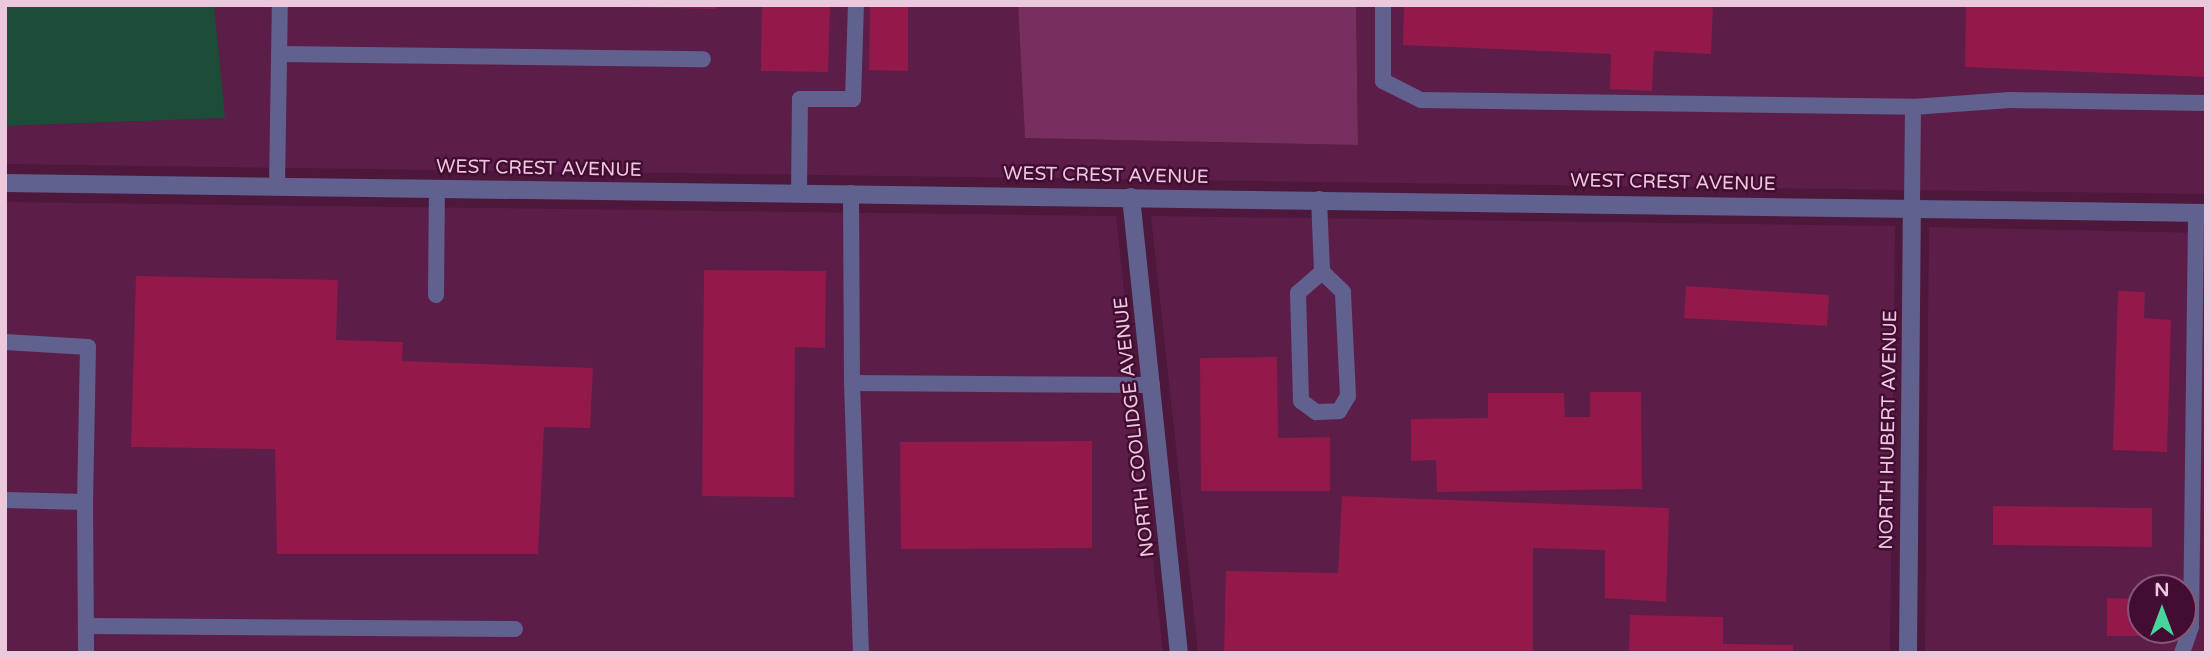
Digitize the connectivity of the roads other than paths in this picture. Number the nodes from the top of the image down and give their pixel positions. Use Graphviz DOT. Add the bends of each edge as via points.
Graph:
graph roads {
  1 [pos="280,5"];
  2 [pos="856,5"];
  3 [pos="1383,5"];
  4 [pos="279,54"];
  5 [pos="703,59"];
  6 [pos="2206,103"];
  7 [pos="1913,107"];
  8 [pos="5,183"];
  9 [pos="277,186"];
  10 [pos="437,188"];
  11 [pos="799,193"];
  12 [pos="850,194"];
  13 [pos="1131,197"];
  14 [pos="1319,199"];
  15 [pos="1912,207"];
  16 [pos="2201,213"];
  17 [pos="1322,272"];
  18 [pos="436,295"];
  19 [pos="5,342"];
  20 [pos="852,383"];
  21 [pos="1152,385"];
  22 [pos="5,500"];
  23 [pos="85,502"];
  24 [pos="86,626"];
  25 [pos="515,629"];
  26 [pos="86,653"];
  27 [pos="861,653"];
  28 [pos="1179,653"];
  29 [pos="1908,653"];
  30 [pos="2182,653"];
  1 -- 4 [label="lane"];
  2 -- 11 [label="lane" via="853,99 800,99"];
  3 -- 7 [label="lane" via="1383,81 1421,100"];
  4 -- 5 [label="lane"];
  4 -- 9 [label="lane"];
  6 -- 7 [label="lane" via="2010,100"];
  7 -- 15 [label="lane"];
  8 -- 9 [label="street, WEST CREST AVENUE"];
  9 -- 10 [label="street, WEST CREST AVENUE"];
  10 -- 11 [label="street, WEST CREST AVENUE"];
  10 -- 18 [label="lane"];
  11 -- 12 [label="street, WEST CREST AVENUE"];
  12 -- 13 [label="street, WEST CREST AVENUE"];
  12 -- 20 [label="lane"];
  13 -- 14 [label="street, WEST CREST AVENUE"];
  13 -- 21 [label="street, NORTH COOLIDGE AVENUE"];
  14 -- 15 [label="street, WEST CREST AVENUE"];
  14 -- 17 [label="lane"];
  15 -- 16 [label="street, WEST CREST AVENUE"];
  15 -- 29 [label="street, NORTH HUBERT AVENUE"];
  16 -- 30 [label="lane" via="2191,627"];
  17 -- 17 [label="lane" via="1298,293 1301,401 1316,412 1339,411 1348,396 1343,292"];
  19 -- 23 [label="lane" via="88,347"];
  20 -- 21 [label="lane"];
  20 -- 27 [label="lane"];
  21 -- 28 [label="street, NORTH COOLIDGE AVENUE"];
  22 -- 23 [label="lane"];
  23 -- 24 [label="lane"];
  24 -- 25 [label="lane"];
  24 -- 26 [label="lane"];
}
